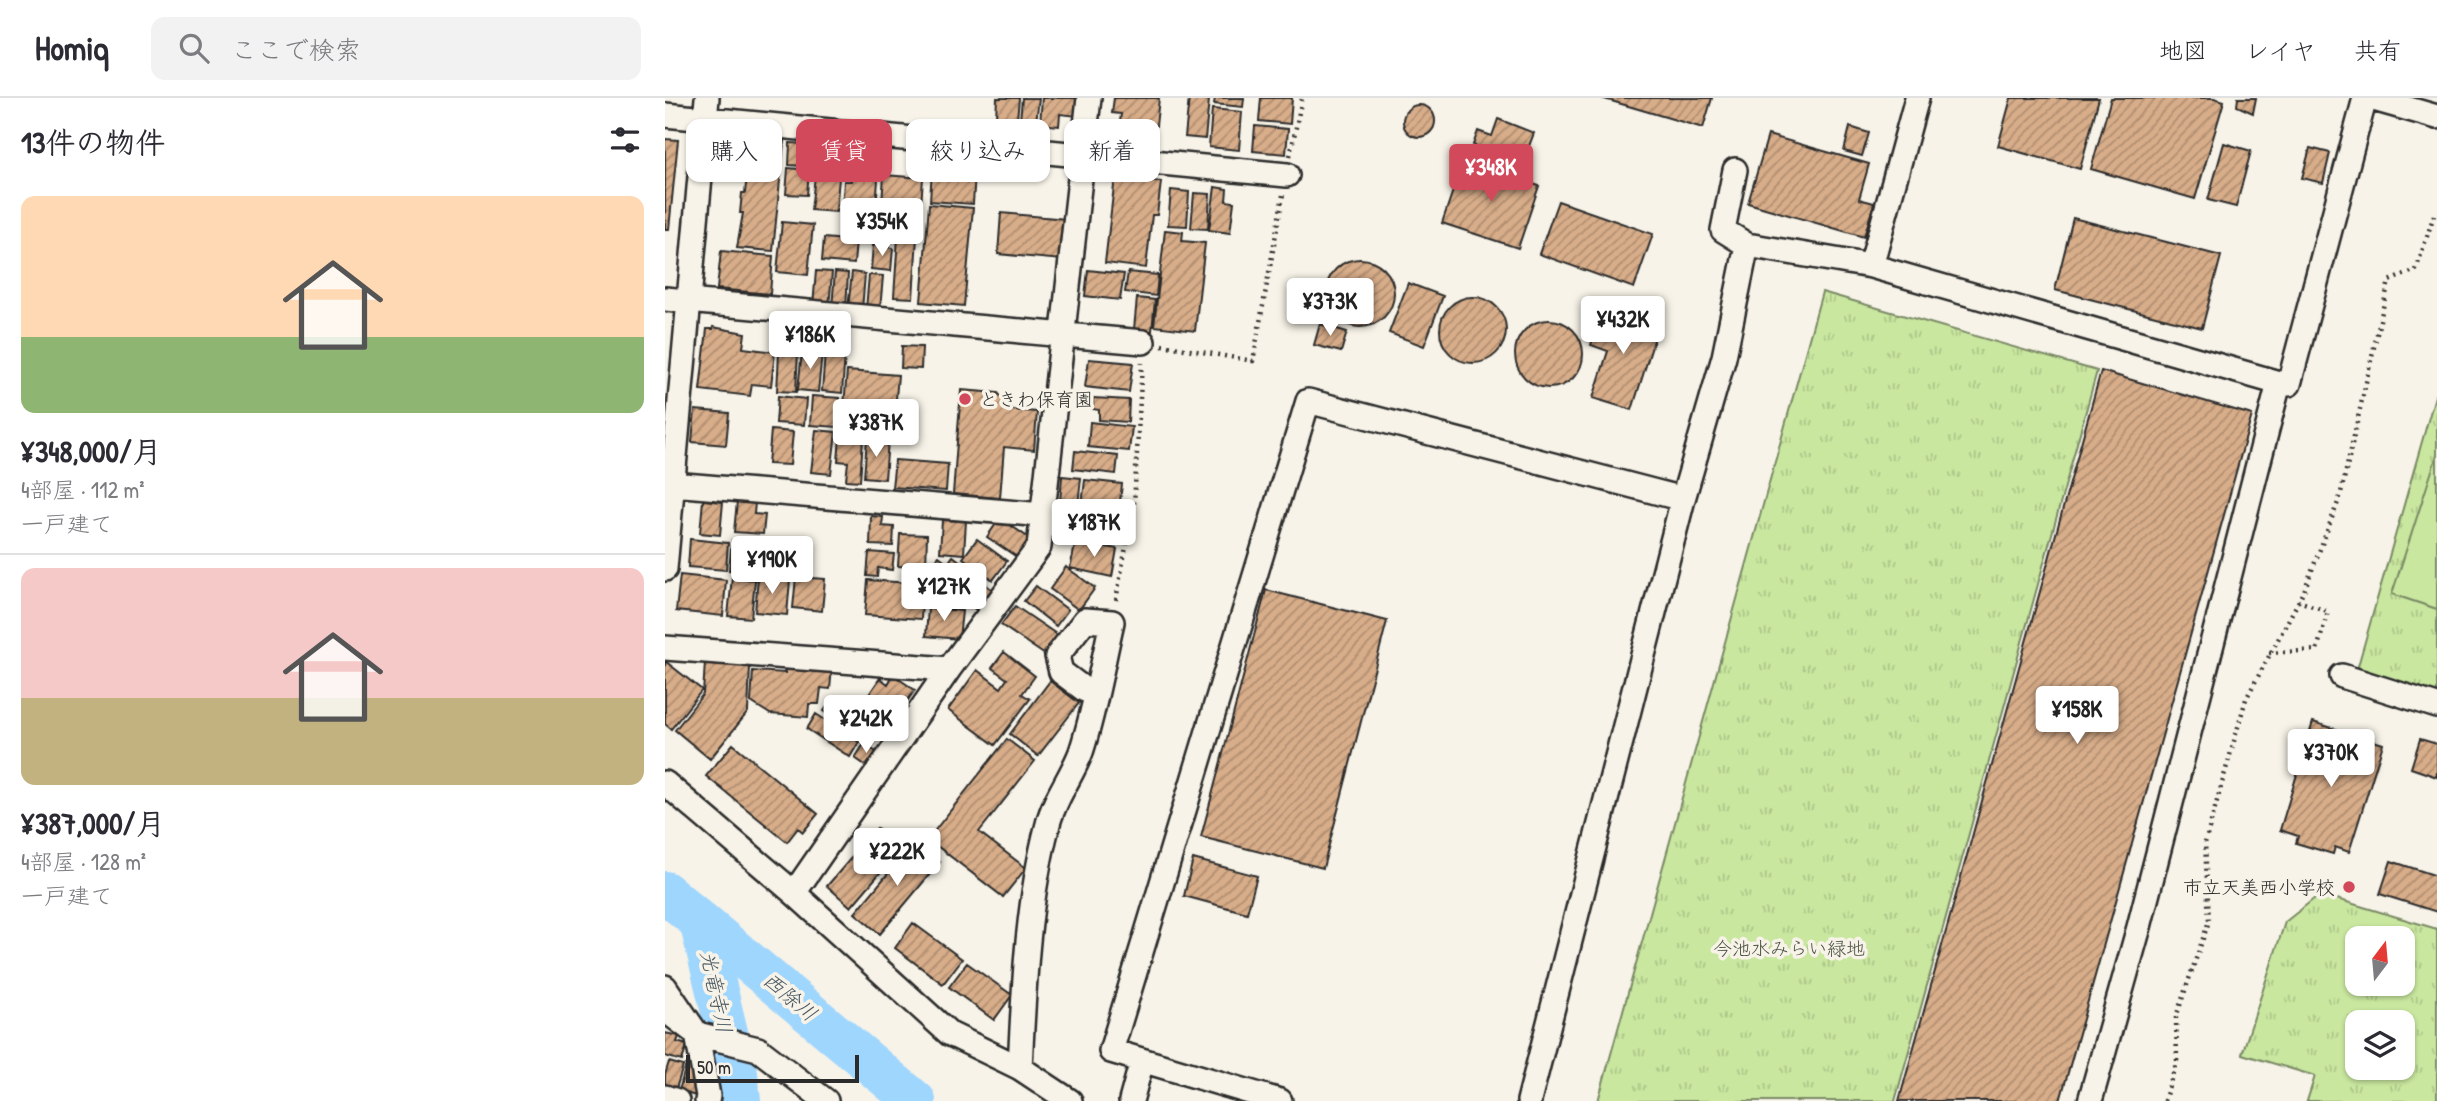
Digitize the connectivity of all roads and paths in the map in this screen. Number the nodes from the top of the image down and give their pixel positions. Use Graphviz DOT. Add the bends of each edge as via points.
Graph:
graph roads {
  1 [pos="1089,98"];
  2 [pos="1302,98"];
  3 [pos="1917,98"];
  4 [pos="2368,98"];
  5 [pos="706,109"];
  6 [pos="665,115"];
  7 [pos="2437,117"];
  8 [pos="1087,119"];
  9 [pos="1064,152"];
  10 [pos="1160,162"];
  11 [pos="1735,170"];
  12 [pos="1287,176"];
  13 [pos="1080,182"];
  14 [pos="2437,215"];
  15 [pos="1747,245"];
  16 [pos="1871,266"];
  17 [pos="676,300"];
  18 [pos="1063,335"];
  19 [pos="1143,342"];
  20 [pos="2279,383"];
  21 [pos="672,484"];
  22 [pos="1683,499"];
  23 [pos="1043,515"];
  24 [pos="665,569"];
  25 [pos="2298,601"];
  26 [pos="1112,622"];
  27 [pos="665,648"];
  28 [pos="2269,653"];
  29 [pos="949,669"];
  30 [pos="2342,676"];
  31 [pos="1096,692"];
  32 [pos="2437,706"];
  33 [pos="665,783"];
  34 [pos="794,893"];
  35 [pos="665,987"];
  36 [pos="665,1010"];
  37 [pos="697,1034"];
  38 [pos="1142,1061"];
  39 [pos="1020,1068"];
  40 [pos="795,1091"];
  41 [pos="665,1097"];
  42 [pos="677,1101"];
  43 [pos="707,1101"];
  44 [pos="825,1101"];
  45 [pos="1070,1101"];
  46 [pos="1131,1101"];
  47 [pos="1280,1101"];
  48 [pos="1529,1101"];
  49 [pos="2090,1101"];
  50 [pos="2164,1101"];
  1 -- 8 [label="street"];
  2 -- 12 [label="path"];
  3 -- 16 [label="street"];
  4 -- 7 [label="street"];
  4 -- 20 [label="street" via="2289,384"];
  5 -- 6 [label="street"];
  5 -- 9 [label="street"];
  5 -- 17 [label="street"];
  10 -- 12 [label="street"];
  11 -- 15 [label="street" via="1723,230"];
  12 -- 19 [label="path" via="1253,361"];
  13 -- 18 [label="street"];
  14 -- 25 [label="path" via="2416,270 2389,281 2340,497"];
  15 -- 16 [label="street"];
  15 -- 22 [label="street" via="1724,357"];
  16 -- 20 [label="street"];
  17 -- 18 [label="street"];
  17 -- 21 [label="street"];
  18 -- 19 [label="street"];
  18 -- 23 [label="street"];
  19 -- 26 [label="path" via="1134,504"];
  20 -- 49 [label="street"];
  21 -- 23 [label="street"];
  21 -- 24 [label="street"];
  22 -- 38 [label="street" via="1308,401 1111,1051"];
  22 -- 48 [label="street"];
  23 -- 29 [label="street" via="1039,547"];
  25 -- 28 [label="path"];
  25 -- 28 [label="path" via="2328,611 2317,650"];
  26 -- 31 [label="street"];
  26 -- 31 [label="street" via="1086,620 1057,656 1061,672 1085,690"];
  27 -- 29 [label="street"];
  28 -- 50 [label="path" via="2246,699 2205,843 2209,920 2176,1017 2177,1061"];
  29 -- 34 [label="street"];
  30 -- 32 [label="street"];
  31 -- 39 [label="street" via="1080,752 1048,822 1033,907"];
  33 -- 34 [label="street"];
  34 -- 39 [label="street" via="950,1034"];
  35 -- 37 [label="street"];
  36 -- 37 [label="street"];
  37 -- 40 [label="street" via="758,1049"];
  37 -- 43 [label="street"];
  38 -- 46 [label="street"];
  38 -- 47 [label="street"];
  39 -- 45 [label="street"];
  40 -- 44 [label="street"];
  41 -- 42 [label="street"];
}
